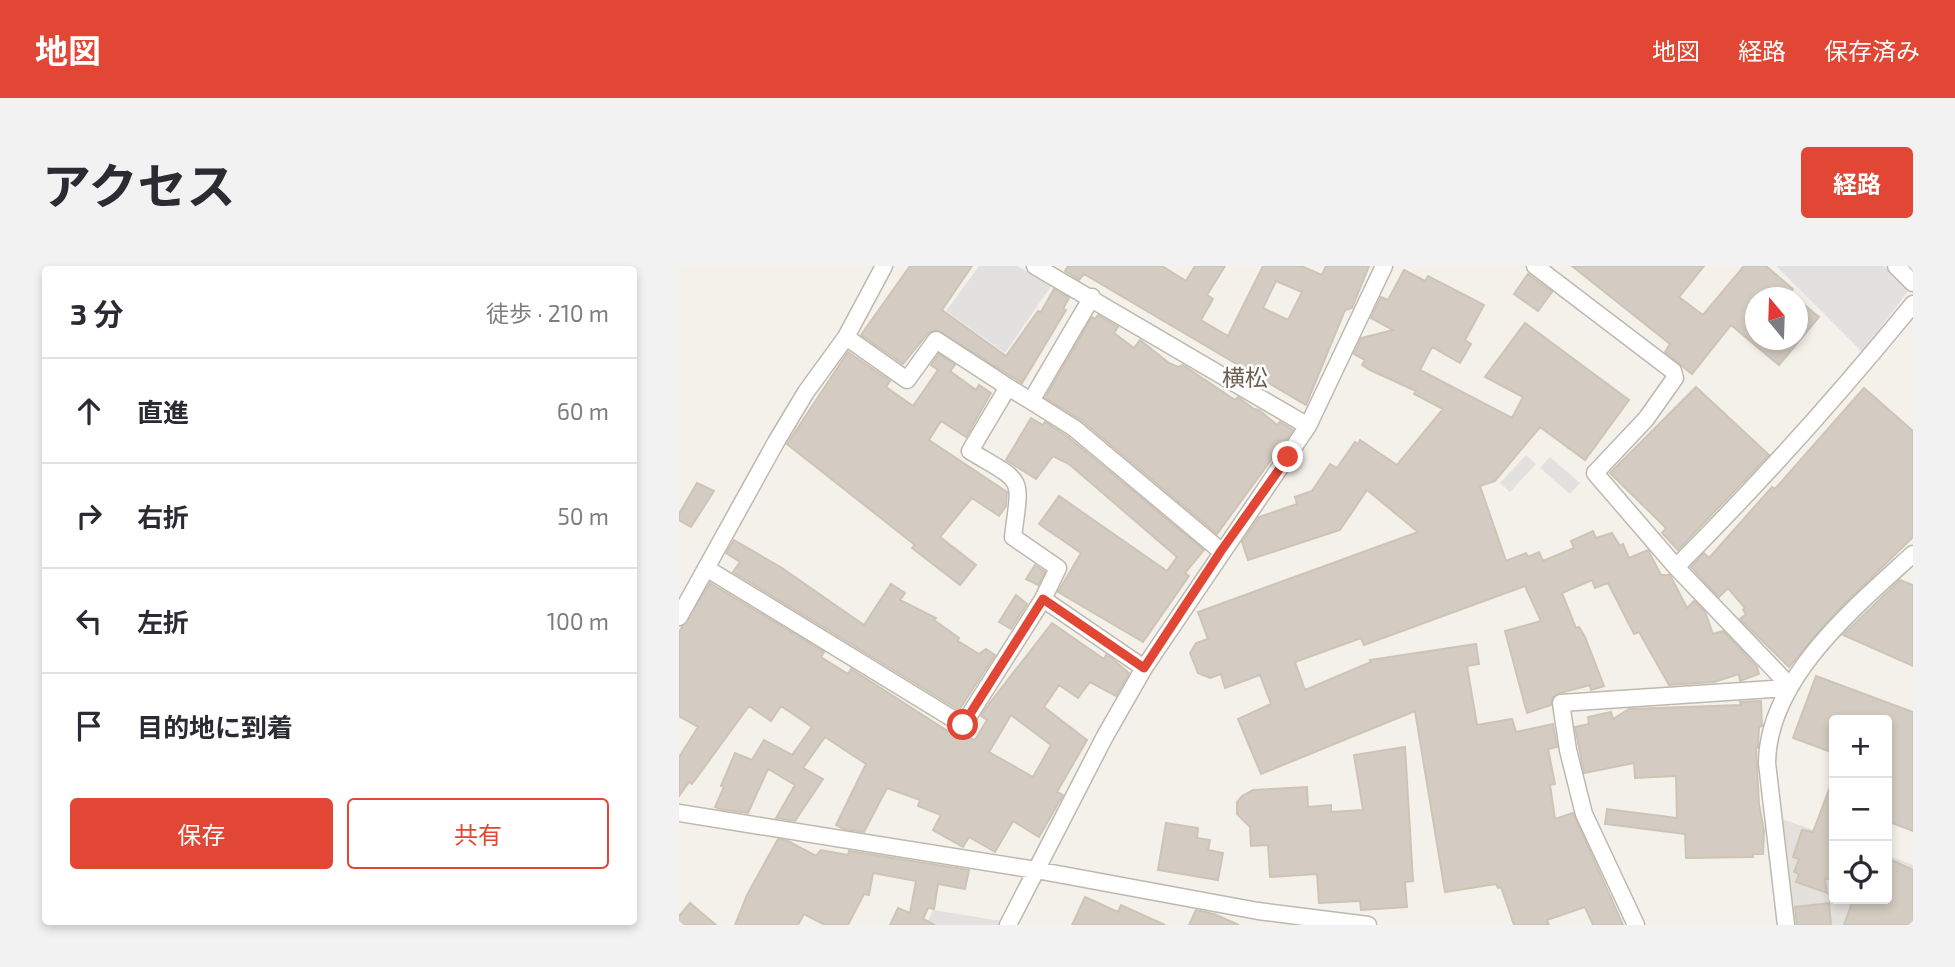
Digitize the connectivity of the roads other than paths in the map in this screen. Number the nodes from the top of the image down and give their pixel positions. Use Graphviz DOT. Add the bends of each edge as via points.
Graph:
graph roads {
  1 [pos="884,266"];
  2 [pos="1035,266"];
  3 [pos="1384,266"];
  4 [pos="1535,266"];
  5 [pos="1896,266"];
  6 [pos="1913,283"];
  7 [pos="1092,297"];
  8 [pos="1913,304"];
  9 [pos="846,337"];
  10 [pos="1008,387"];
  11 [pos="1031,401"];
  12 [pos="1308,426"];
  13 [pos="1221,551"];
  14 [pos="1913,554"];
  15 [pos="1676,567"];
  16 [pos="706,568"];
  17 [pos="1043,599"];
  18 [pos="679,617"];
  19 [pos="1144,668"];
  20 [pos="1789,687"];
  21 [pos="679,814"];
  22 [pos="1036,870"];
  23 [pos="1008,925"];
  24 [pos="1368,925"];
  25 [pos="1636,925"];
  26 [pos="1786,925"];
  1 -- 9 [label="street"];
  2 -- 7 [label="street"];
  3 -- 12 [label="street"];
  4 -- 15 [label="street" via="1673,371 1675,378 1646,419 1595,473"];
  5 -- 6 [label="street"];
  7 -- 11 [label="street"];
  7 -- 12 [label="street"];
  8 -- 15 [label="street" via="1818,418"];
  9 -- 10 [label="street" via="907,380 936,340"];
  9 -- 16 [label="street" via="800,402"];
  10 -- 11 [label="street"];
  10 -- 17 [label="street" via="970,451 1014,478 1019,488 1013,537 1058,568"];
  11 -- 13 [label="street" via="1074,428"];
  12 -- 13 [label="street"];
  13 -- 19 [label="street"];
  14 -- 20 [label="street" via="1849,613"];
  15 -- 20 [label="street"];
  16 -- 17 [label="street" via="963,725"];
  16 -- 18 [label="street"];
  17 -- 19 [label="street"];
  19 -- 22 [label="street"];
  20 -- 25 [label="street" via="1561,703 1567,750 1584,814"];
  20 -- 26 [label="street" via="1767,741"];
  21 -- 22 [label="street"];
  22 -- 23 [label="street"];
  22 -- 24 [label="street" via="1258,911"];
}
